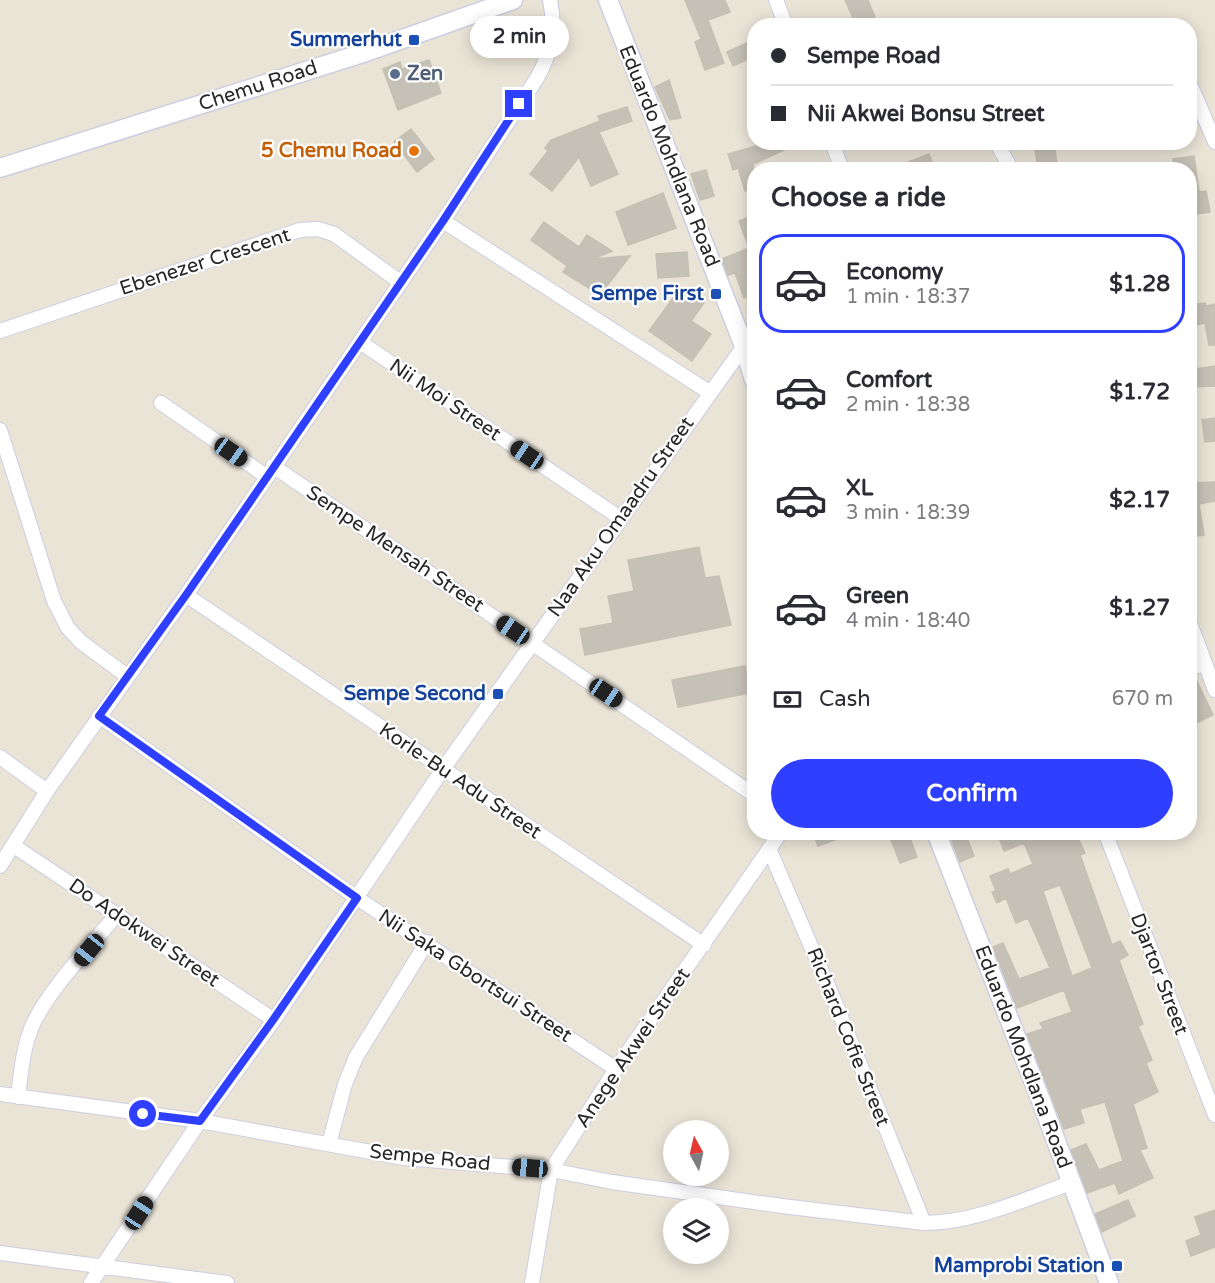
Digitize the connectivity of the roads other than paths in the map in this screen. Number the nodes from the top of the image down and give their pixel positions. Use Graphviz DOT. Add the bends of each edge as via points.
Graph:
graph roads {
  1 [pos="513,0"];
  2 [pos="550,0"];
  3 [pos="608,0"];
  4 [pos="776,0"];
  5 [pos="783,18"];
  6 [pos="1197,100"];
  7 [pos="1215,142"];
  8 [pos="0,168"];
  9 [pos="443,221"];
  10 [pos="400,282"];
  11 [pos="0,331"];
  12 [pos="360,342"];
  13 [pos="744,346"];
  14 [pos="747,354"];
  15 [pos="709,392"];
  16 [pos="161,403"];
  17 [pos="0,430"];
  18 [pos="269,471"];
  19 [pos="620,518"];
  20 [pos="186,595"];
  21 [pos="532,642"];
  22 [pos="1197,643"];
  23 [pos="1204,663"];
  24 [pos="1197,666"];
  25 [pos="127,676"];
  26 [pos="1215,690"];
  27 [pos="99,716"];
  28 [pos="0,758"];
  29 [pos="443,769"];
  30 [pos="747,790"];
  31 [pos="47,791"];
  32 [pos="776,840"];
  33 [pos="939,840"];
  34 [pos="1108,840"];
  35 [pos="14,846"];
  36 [pos="770,851"];
  37 [pos="0,866"];
  38 [pos="357,898"];
  39 [pos="117,914"];
  40 [pos="427,942"];
  41 [pos="704,945"];
  42 [pos="273,1020"];
  43 [pos="616,1069"];
  44 [pos="0,1094"];
  45 [pos="18,1097"];
  46 [pos="1215,1115"];
  47 [pos="200,1121"];
  48 [pos="329,1144"];
  49 [pos="551,1170"];
  50 [pos="1071,1183"];
  51 [pos="924,1223"];
  52 [pos="0,1253"];
  53 [pos="102,1268"];
  54 [pos="92,1283"];
  55 [pos="227,1283"];
  56 [pos="532,1283"];
  57 [pos="1108,1283"];
  1 -- 8 [label="main road, Chemu Road" via="352,57"];
  2 -- 9 [label="street" via="554,33 548,57"];
  3 -- 13 [label="main road, Eduardo Mohdlana Road"];
  4 -- 5 [label="street"];
  6 -- 7 [label="street"];
  9 -- 10 [label="street"];
  9 -- 15 [label="street"];
  10 -- 11 [label="street, Ebenezer Crescent" via="334,234 318,229 300,230"];
  10 -- 12 [label="street"];
  12 -- 18 [label="street"];
  12 -- 19 [label="street, Nii Moi Street"];
  13 -- 14 [label="main road, Eduardo Mohdlana Road"];
  13 -- 15 [label="street, Naa Aku Omaadru Street"];
  15 -- 19 [label="street, Naa Aku Omaadru Street"];
  16 -- 18 [label="street, Sempe Mensah Street"];
  17 -- 25 [label="street" via="54,601 68,628 81,642"];
  18 -- 20 [label="street"];
  18 -- 21 [label="street, Sempe Mensah Street"];
  19 -- 21 [label="street, Naa Aku Omaadru Street"];
  20 -- 25 [label="street"];
  20 -- 29 [label="street, Korle-Bu Adu Street"];
  21 -- 29 [label="street, Naa Aku Omaadru Street"];
  21 -- 30 [label="street, Sempe Mensah Street"];
  22 -- 23 [label="street"];
  23 -- 24 [label="street"];
  23 -- 26 [label="street"];
  25 -- 27 [label="street"];
  27 -- 31 [label="street"];
  27 -- 38 [label="street, Nii Saka Gbortsui Street"];
  28 -- 31 [label="street"];
  29 -- 38 [label="street, Naa Aku Omaadru Street"];
  29 -- 41 [label="street, Korle-Bu Adu Street"];
  31 -- 35 [label="street"];
  32 -- 36 [label="street, Anege Akwei Street"];
  33 -- 50 [label="main road, Eduardo Mohdlana Road"];
  34 -- 46 [label="street, Djartor Street"];
  35 -- 37 [label="street"];
  35 -- 39 [label="street, Do Adokwei Street"];
  36 -- 41 [label="street, Anege Akwei Street"];
  36 -- 51 [label="street, Richard Cofie Street"];
  38 -- 40 [label="street, Nii Saka Gbortsui Street"];
  38 -- 42 [label="street, Naa Aku Omaadru Street"];
  39 -- 42 [label="street, Do Adokwei Street"];
  39 -- 45 [label="street" via="32,1025"];
  40 -- 43 [label="street, Nii Saka Gbortsui Street"];
  40 -- 48 [label="street" via="356,1057"];
  41 -- 43 [label="street, Anege Akwei Street"];
  42 -- 47 [label="street, Naa Aku Omaadru Street"];
  43 -- 49 [label="street, Anege Akwei Street"];
  44 -- 45 [label="street, Sempe Road"];
  45 -- 47 [label="street, Sempe Road"];
  47 -- 48 [label="street, Sempe Road"];
  47 -- 53 [label="street, Naa Aku Omaadru Street"];
  48 -- 49 [label="street, Sempe Road" via="404,1158"];
  49 -- 51 [label="street, Sempe Road" via="612,1182"];
  49 -- 56 [label="street, Anege Akwei Street"];
  50 -- 51 [label="street, Sempe Road" via="968,1218"];
  50 -- 57 [label="main road, Eduardo Mohdlana Road"];
  52 -- 53 [label="street"];
  53 -- 54 [label="street, Naa Aku Omaadru Street"];
  53 -- 55 [label="street"];
}
